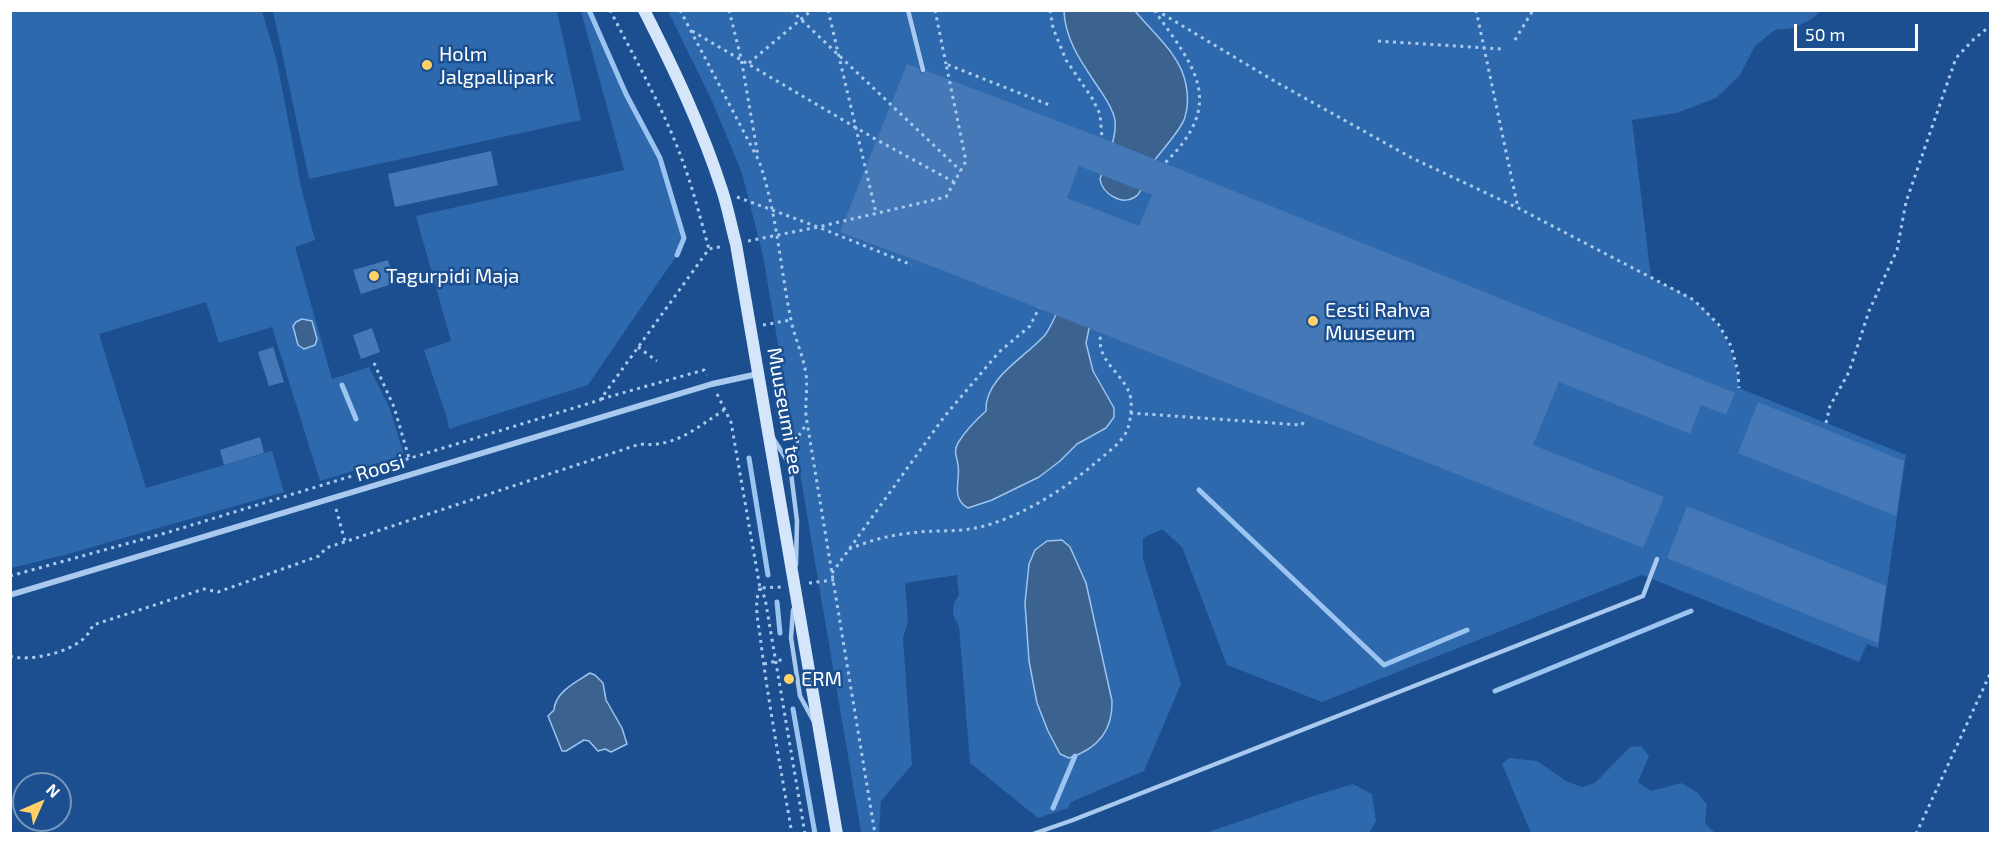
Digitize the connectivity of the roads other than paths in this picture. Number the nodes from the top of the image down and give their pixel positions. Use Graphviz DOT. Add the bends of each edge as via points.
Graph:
graph roads {
  1 [pos="644,10"];
  2 [pos="908,10"];
  3 [pos="923,70"];
  4 [pos="759,374"];
  5 [pos="1657,559"];
  6 [pos="10,595"];
  7 [pos="837,834"];
  8 [pos="1033,834"];
  1 -- 4 [label="street, Muuseumi tee" via="699,127 722,191 736,244"];
  2 -- 3 [label="lane"];
  4 -- 6 [label="street, Roosi" via="712,384"];
  4 -- 7 [label="street, Muuseumi tee"];
  5 -- 8 [label="lane" via="1643,596"];
}
